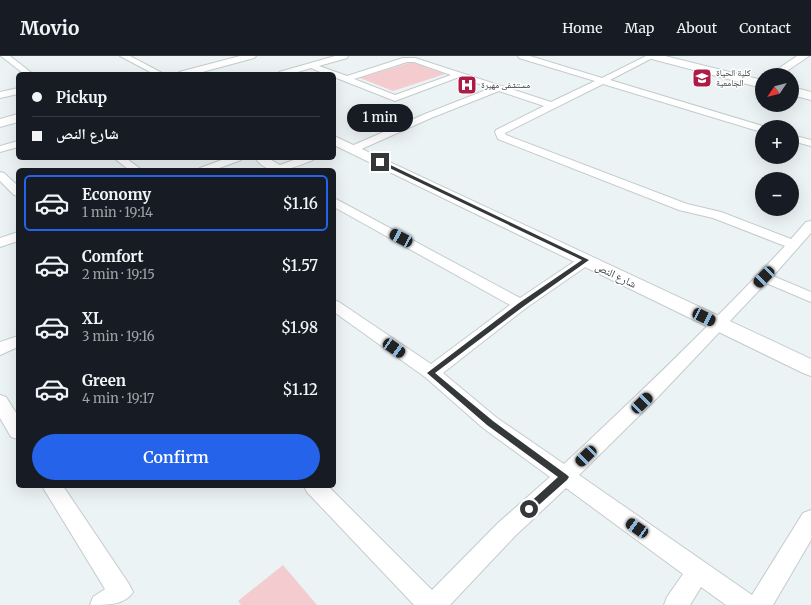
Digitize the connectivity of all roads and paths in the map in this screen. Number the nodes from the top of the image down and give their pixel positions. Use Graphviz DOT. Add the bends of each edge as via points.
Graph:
graph roads {
  1 [pos="18,56"];
  2 [pos="124,56"];
  3 [pos="250,56"];
  4 [pos="344,56"];
  5 [pos="522,56"];
  6 [pos="652,56"];
  7 [pos="666,56"];
  8 [pos="804,56"];
  9 [pos="4,58"];
  10 [pos="811,62"];
  11 [pos="312,66"];
  12 [pos="786,68"];
  13 [pos="799,69"];
  14 [pos="26,72"];
  15 [pos="156,72"];
  16 [pos="194,72"];
  17 [pos="290,72"];
  18 [pos="328,72"];
  19 [pos="336,75"];
  20 [pos="458,75"];
  21 [pos="347,79"];
  22 [pos="604,80"];
  23 [pos="755,80"];
  24 [pos="755,80"];
  25 [pos="499,88"];
  26 [pos="799,89"];
  27 [pos="16,91"];
  28 [pos="811,92"];
  29 [pos="799,93"];
  30 [pos="0,95"];
  31 [pos="811,96"];
  32 [pos="553,106"];
  33 [pos="16,119"];
  34 [pos="0,123"];
  35 [pos="755,127"];
  36 [pos="799,140"];
  37 [pos="811,143"];
  38 [pos="16,145"];
  39 [pos="341,145"];
  40 [pos="0,150"];
  41 [pos="122,160"];
  42 [pos="232,160"];
  43 [pos="263,160"];
  44 [pos="304,160"];
  45 [pos="133,168"];
  46 [pos="210,168"];
  47 [pos="277,168"];
  48 [pos="285,168"];
  49 [pos="0,175"];
  50 [pos="16,190"];
  51 [pos="336,203"];
  52 [pos="811,225"];
  53 [pos="16,237"];
  54 [pos="0,243"];
  55 [pos="794,245"];
  56 [pos="586,260"];
  57 [pos="764,277"];
  58 [pos="811,297"];
  59 [pos="521,305"];
  60 [pos="336,306"];
  61 [pos="717,324"];
  62 [pos="16,341"];
  63 [pos="0,349"];
  64 [pos="811,368"];
  65 [pos="431,373"];
  66 [pos="0,402"];
  67 [pos="16,429"];
  68 [pos="564,477"];
  69 [pos="53,488"];
  70 [pos="316,488"];
  71 [pos="811,520"];
  72 [pos="698,571"];
  73 [pos="102,605"];
  74 [pos="431,605"];
  75 [pos="434,605"];
  76 [pos="676,605"];
  77 [pos="746,605"];
  78 [pos="759,605"];
  1 -- 9 [label="street"];
  2 -- 15 [label="street"];
  3 -- 16 [label="street"];
  4 -- 11 [label="street"];
  5 -- 22 [label="street"];
  6 -- 22 [label="street"];
  6 -- 24 [label="main road"];
  7 -- 23 [label="main road"];
  8 -- 12 [label="street"];
  9 -- 14 [label="street"];
  10 -- 13 [label="street"];
  11 -- 17 [label="street"];
  11 -- 18 [label="street"];
  19 -- 21 [label="street"];
  20 -- 21 [label="street" via="410,60"];
  20 -- 21 [label="street" via="395,98"];
  20 -- 25 [label="street"];
  22 -- 32 [label="street"];
  22 -- 35 [label="street"];
  25 -- 32 [label="street"];
  25 -- 39 [label="street" via="428,116"];
  26 -- 28 [label="main road"];
  27 -- 30 [label="street"];
  29 -- 31 [label="main road"];
  32 -- 55 [label="street" via="500,132 502,137 683,207 717,215"];
  33 -- 34 [label="street"];
  36 -- 37 [label="street"];
  38 -- 40 [label="street"];
  39 -- 56 [label="street, شارع النص"];
  41 -- 45 [label="street"];
  42 -- 46 [label="street"];
  43 -- 47 [label="street"];
  44 -- 48 [label="street"];
  49 -- 50 [label="street"];
  51 -- 59 [label="street"];
  52 -- 55 [label="street"];
  53 -- 54 [label="street"];
  55 -- 57 [label="street"];
  56 -- 59 [label="street"];
  56 -- 61 [label="street, شارع النص"];
  57 -- 58 [label="street"];
  57 -- 61 [label="street"];
  59 -- 65 [label="street"];
  60 -- 65 [label="street"];
  61 -- 64 [label="street, شارع النص"];
  61 -- 68 [label="street" via="652,392"];
  62 -- 63 [label="street"];
  65 -- 68 [label="street" via="490,423"];
  66 -- 67 [label="street"];
  68 -- 72 [label="street"];
  68 -- 75 [label="street" via="506,530"];
  69 -- 73 [label="street" via="121,592"];
  70 -- 74 [label="street"];
  71 -- 78 [label="street"];
  72 -- 76 [label="street"];
  72 -- 77 [label="street"];
}
